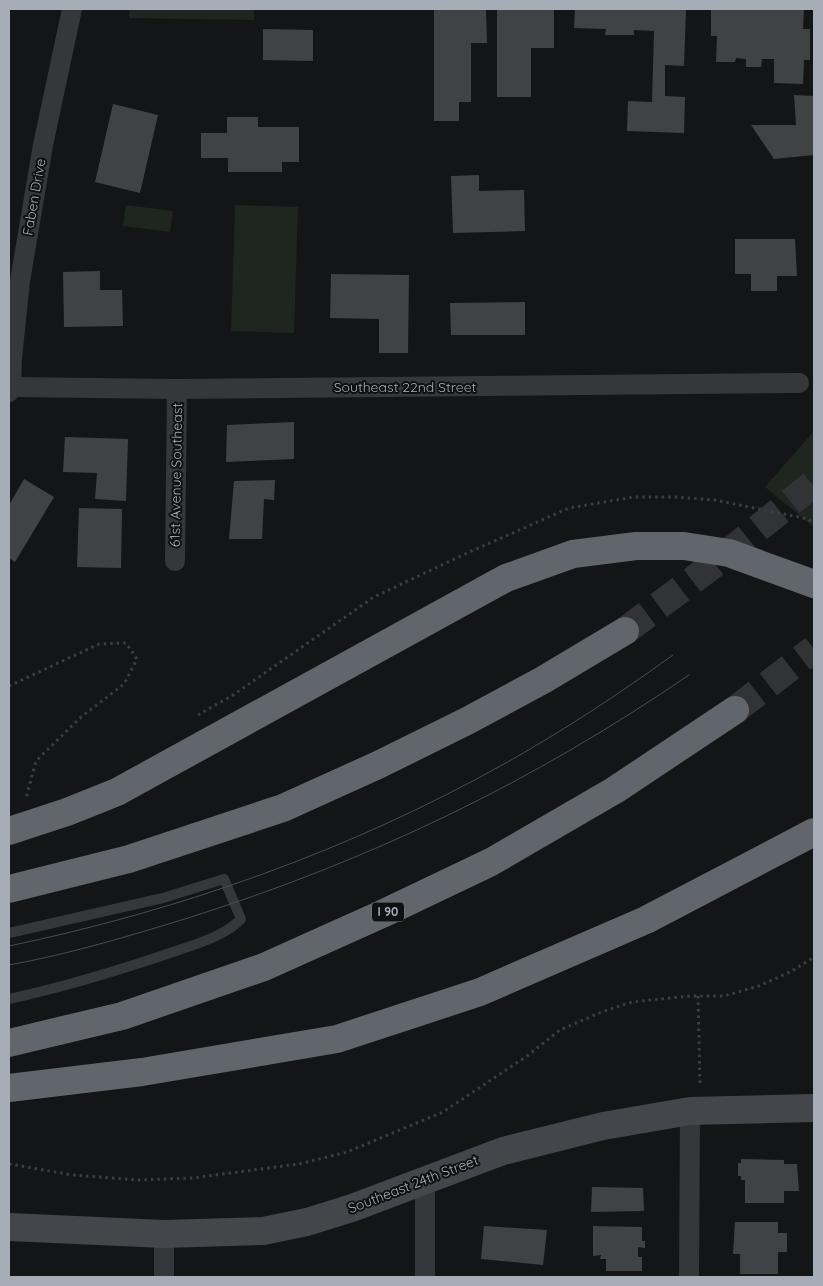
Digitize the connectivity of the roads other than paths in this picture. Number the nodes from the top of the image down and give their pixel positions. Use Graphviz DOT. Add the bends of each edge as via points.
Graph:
graph roads {
  1 [pos="72,9"];
  2 [pos="800,384"];
  3 [pos="177,389"];
  4 [pos="10,390"];
  5 [pos="175,561"];
  6 [pos="814,584"];
  7 [pos="625,631"];
  8 [pos="735,710"];
  9 [pos="9,831"];
  10 [pos="814,832"];
  11 [pos="9,889"];
  12 [pos="9,933"];
  13 [pos="9,999"];
  14 [pos="9,1043"];
  15 [pos="9,1088"];
  16 [pos="814,1108"];
  17 [pos="695,1111"];
  18 [pos="425,1179"];
  19 [pos="9,1227"];
  20 [pos="164,1234"];
  21 [pos="164,1277"];
  22 [pos="425,1277"];
  23 [pos="689,1277"];
  1 -- 4 [label="street, Faben Drive" via="43,145 20,281"];
  2 -- 3 [label="street, Southeast 22nd Street"];
  3 -- 4 [label="street, Southeast 22nd Street"];
  3 -- 5 [label="street, 61st Avenue Southeast"];
  6 -- 9 [label="highway" via="729,553 684,546 636,546 573,554 506,578 117,792"];
  7 -- 11 [label="highway" via="467,721 284,808 129,859"];
  8 -- 14 [label="highway, I 90" via="615,790 491,862 382,914 264,967 122,1016"];
  10 -- 15 [label="highway" via="629,928 480,992 337,1039 142,1072"];
  12 -- 13 [label="lane" via="163,898 224,879 241,919 232,929 173,952 107,974"];
  16 -- 17 [label="street, Southeast 24th Street"];
  17 -- 18 [label="street, Southeast 24th Street" via="603,1126 503,1151"];
  17 -- 23 [label="street"];
  18 -- 20 [label="street, Southeast 24th Street" via="352,1208 298,1224 263,1231"];
  18 -- 22 [label="street"];
  19 -- 20 [label="street, Southeast 24th Street"];
  20 -- 21 [label="street"];
}
